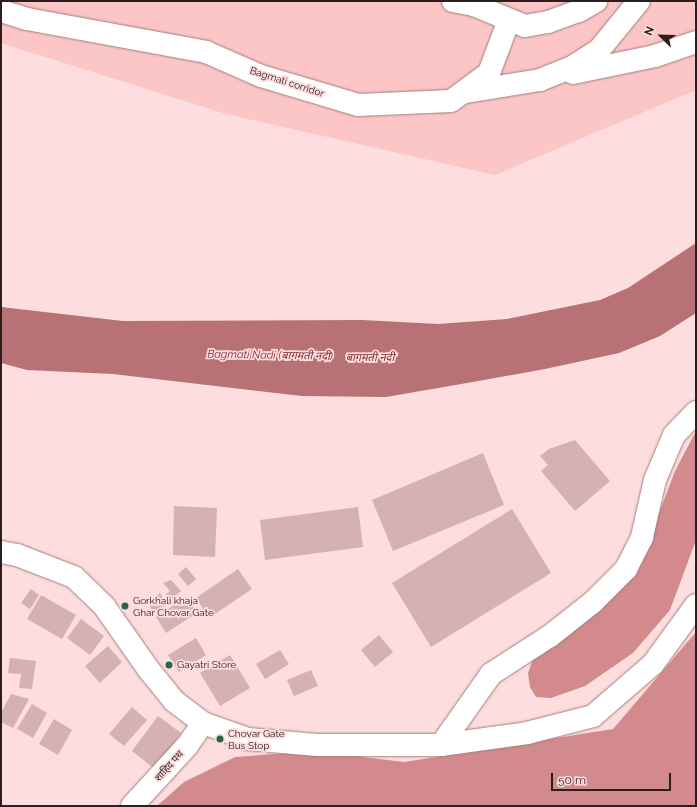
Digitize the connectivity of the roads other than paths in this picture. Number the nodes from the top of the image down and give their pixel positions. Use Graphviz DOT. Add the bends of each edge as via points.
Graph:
graph roads {
  1 [pos="453,1"];
  2 [pos="596,1"];
  3 [pos="639,1"];
  4 [pos="1,11"];
  5 [pos="510,20"];
  6 [pos="696,42"];
  7 [pos="540,80"];
  8 [pos="460,93"];
  9 [pos="696,412"];
  10 [pos="1,552"];
  11 [pos="696,605"];
  12 [pos="203,723"];
  13 [pos="441,745"];
  14 [pos="132,806"];
  1 -- 5 [label="street" via="474,5"];
  2 -- 5 [label="street" via="548,22 525,26"];
  3 -- 7 [label="street" via="599,50 574,66"];
  4 -- 8 [label="street, Bagmati corridor" via="206,52 261,76 358,105 451,101"];
  5 -- 8 [label="street, Bagmati corridor" via="490,73"];
  6 -- 7 [label="street" via="655,56"];
  7 -- 8 [label="street"];
  9 -- 13 [label="street" via="674,435 655,480 642,537 626,569 592,602 550,636 490,674"];
  10 -- 12 [label="street" via="17,555 74,578 104,606 149,670 174,700"];
  11 -- 13 [label="street" via="653,664 593,716 527,733"];
  12 -- 13 [label="street" via="248,739 317,745"];
  12 -- 14 [label="street, शाहिद पथ" via="187,746"];
}
